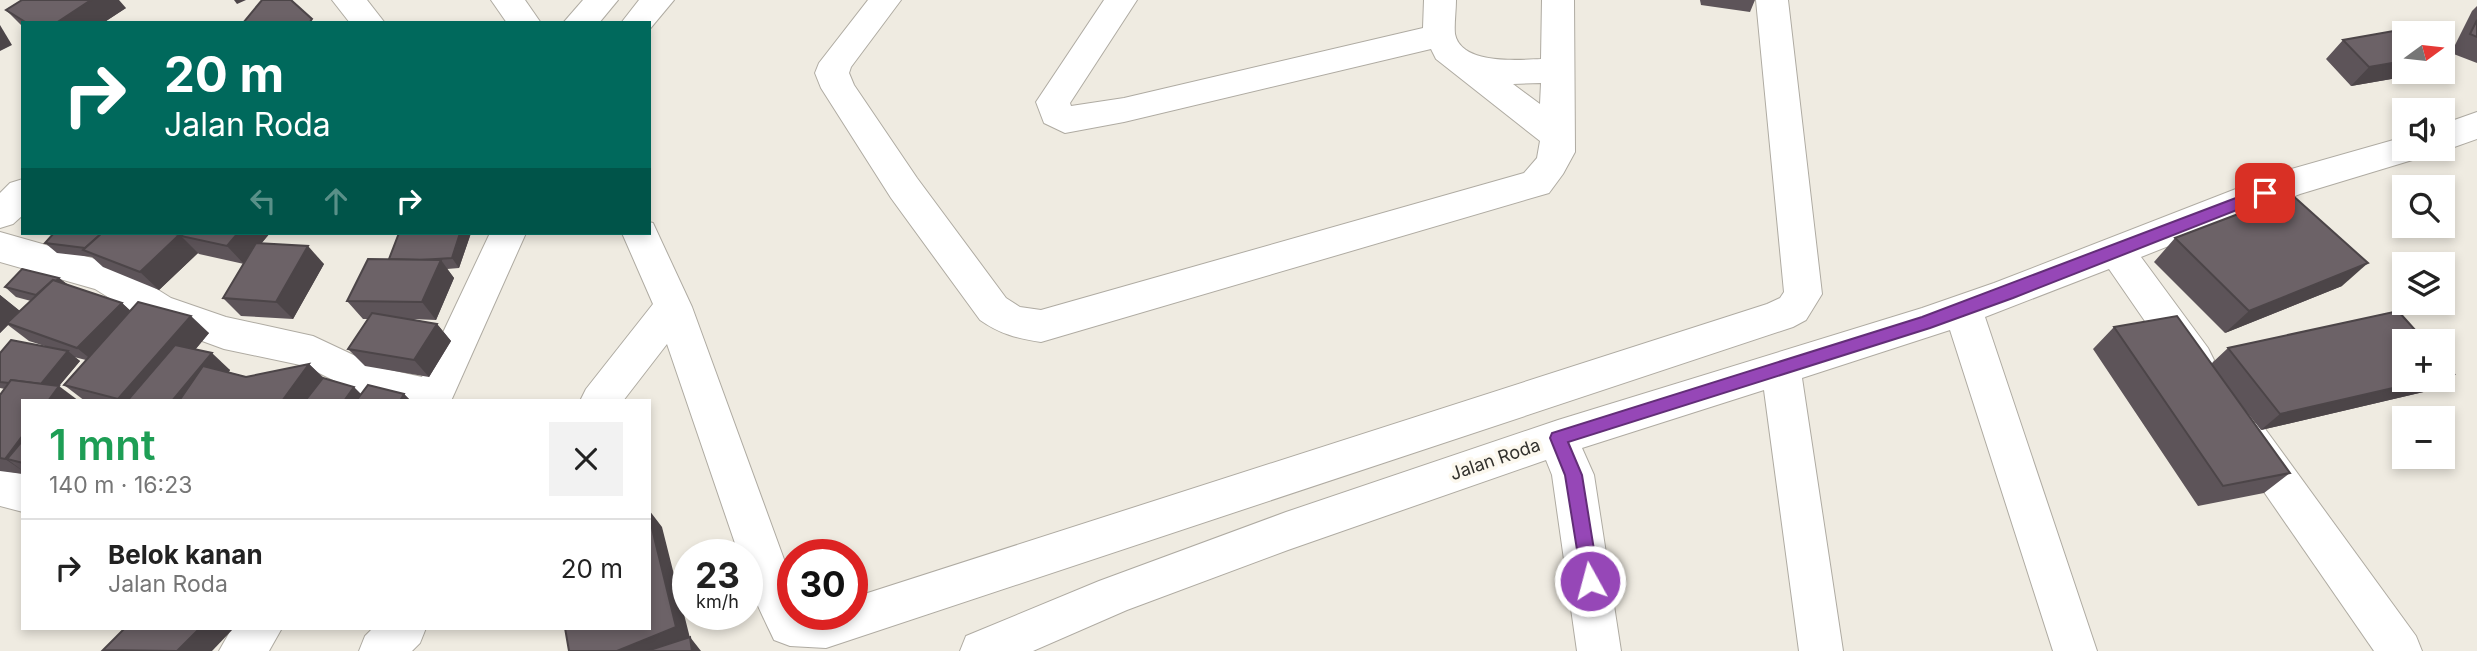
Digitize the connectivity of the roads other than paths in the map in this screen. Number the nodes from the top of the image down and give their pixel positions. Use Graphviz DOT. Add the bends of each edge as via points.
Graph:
graph roads {
  1 [pos="348,0"];
  2 [pos="478,0"];
  3 [pos="507,0"];
  4 [pos="602,0"];
  5 [pos="658,0"];
  6 [pos="886,0"];
  7 [pos="1121,0"];
  8 [pos="1440,0"];
  9 [pos="1558,0"];
  10 [pos="1772,0"];
  11 [pos="367,21"];
  12 [pos="493,21"];
  13 [pos="523,21"];
  14 [pos="581,21"];
  15 [pos="639,21"];
  16 [pos="1439,36"];
  17 [pos="1471,68"];
  18 [pos="1558,71"];
  19 [pos="2477,125"];
  20 [pos="2455,133"];
  21 [pos="1556,135"];
  22 [pos="2392,153"];
  23 [pos="21,195"];
  24 [pos="0,214"];
  25 [pos="507,235"];
  26 [pos="641,235"];
  27 [pos="0,247"];
  28 [pos="2116,250"];
  29 [pos="673,307"];
  30 [pos="1962,309"];
  31 [pos="1781,369"];
  32 [pos="432,398"];
  33 [pos="602,399"];
  34 [pos="1563,449"];
  35 [pos="0,488"];
  36 [pos="21,493"];
  37 [pos="258,630"];
  38 [pos="402,630"];
  39 [pos="241,651"];
  40 [pos="381,651"];
  41 [pos="982,651"];
  42 [pos="1599,651"];
  43 [pos="1821,651"];
  44 [pos="2075,651"];
  45 [pos="2400,651"];
  1 -- 11 [label="street"];
  2 -- 12 [label="street"];
  3 -- 13 [label="street"];
  4 -- 14 [label="street"];
  5 -- 15 [label="street"];
  6 -- 21 [label="street" via="832,73 904,188 993,309 1012,322 1041,326 1536,183 1552,165"];
  7 -- 16 [label="street" via="1053,102 1056,114 1065,120"];
  8 -- 16 [label="street"];
  9 -- 18 [label="street"];
  10 -- 29 [label="street" via="1803,294 1793,309 826,627 790,625 774,593"];
  16 -- 17 [label="street" via="1448,51"];
  17 -- 18 [label="street"];
  17 -- 21 [label="street"];
  18 -- 21 [label="street"];
  19 -- 20 [label="street"];
  22 -- 28 [label="street, Jalan Roda" via="2290,183"];
  23 -- 24 [label="street"];
  25 -- 32 [label="street"];
  26 -- 29 [label="street"];
  27 -- 32 [label="street" via="107,276 158,309 225,332 313,352 373,383"];
  28 -- 30 [label="street, Jalan Roda"];
  28 -- 45 [label="street"];
  29 -- 33 [label="street"];
  30 -- 31 [label="street, Jalan Roda"];
  30 -- 44 [label="street"];
  31 -- 34 [label="street, Jalan Roda"];
  31 -- 43 [label="street"];
  34 -- 41 [label="street, Jalan Roda" via="1286,530"];
  34 -- 42 [label="street" via="1581,518"];
  35 -- 36 [label="street"];
  37 -- 39 [label="street"];
  38 -- 40 [label="street"];
}
